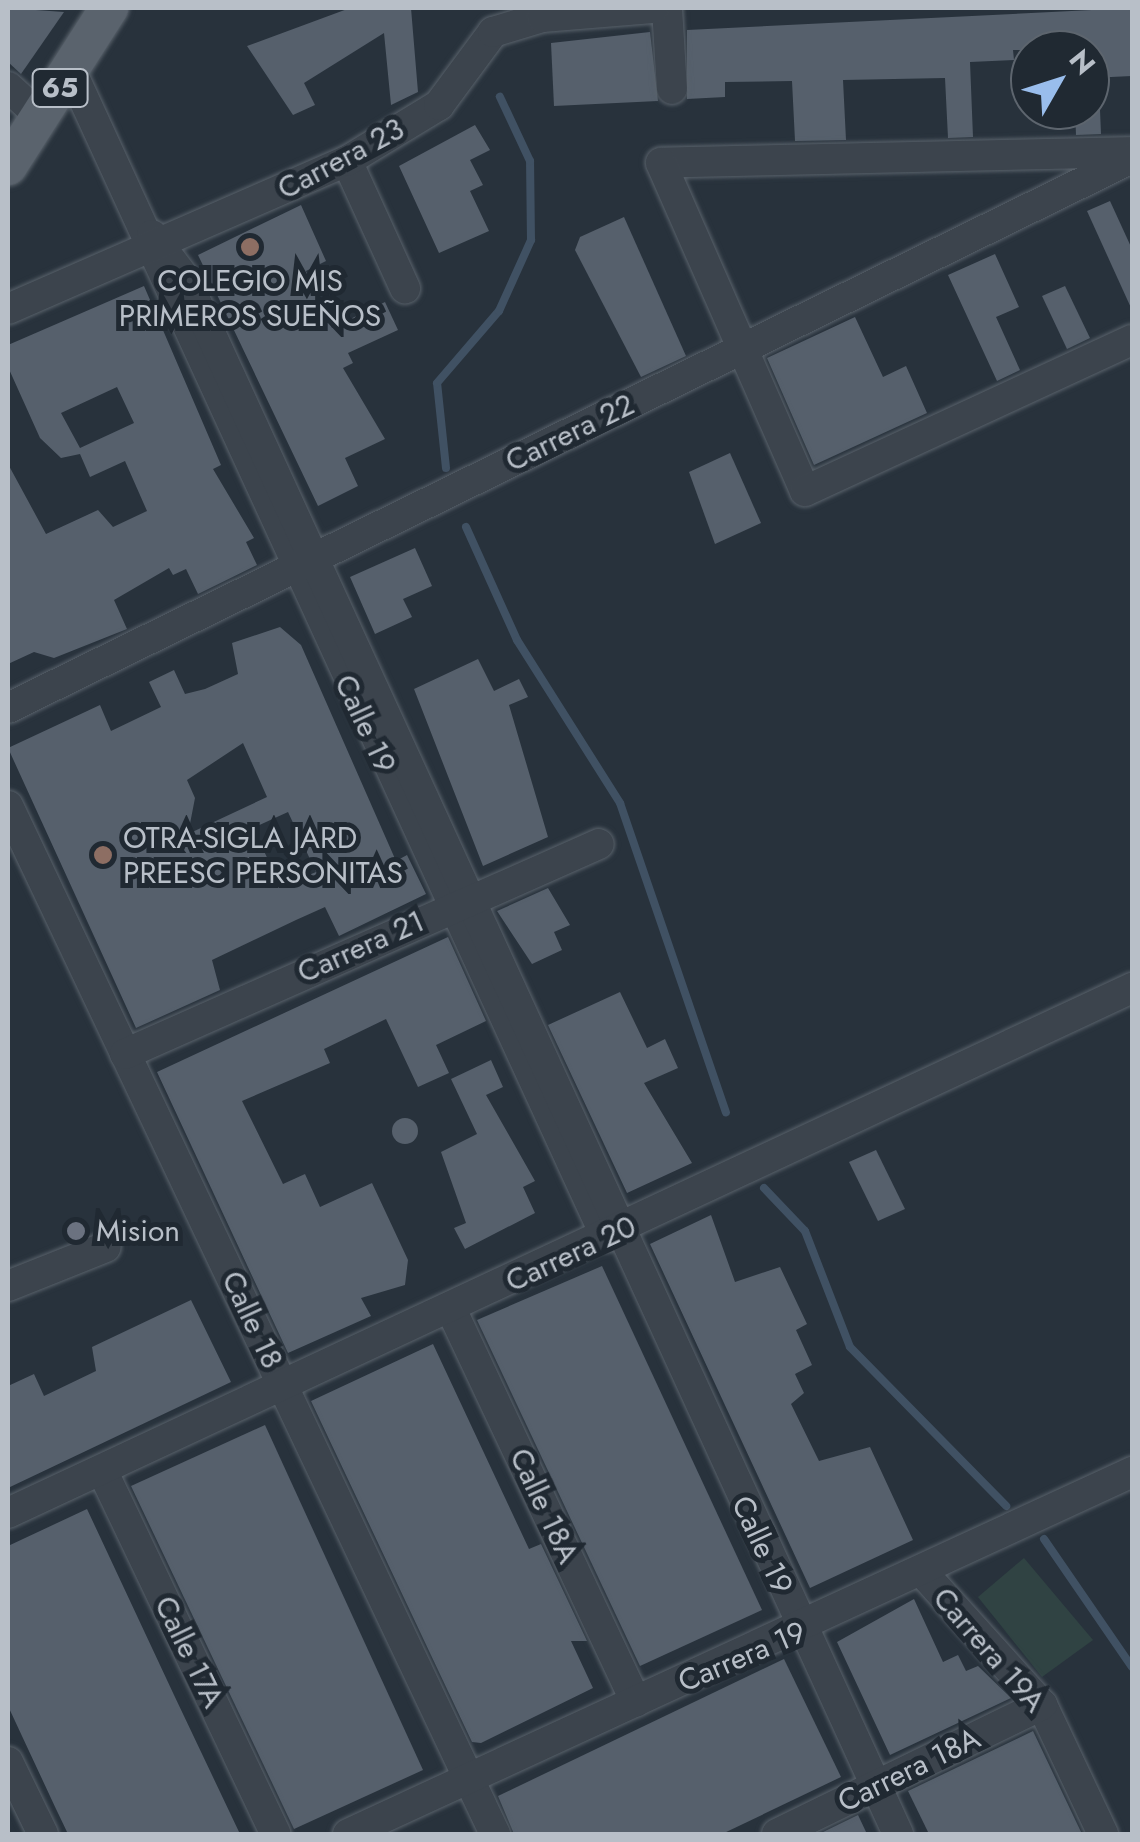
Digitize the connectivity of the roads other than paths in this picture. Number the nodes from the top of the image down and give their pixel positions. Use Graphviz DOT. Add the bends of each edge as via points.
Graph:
graph roads {
  1 [pos="653,8"];
  2 [pos="667,8"];
  3 [pos="102,10"];
  4 [pos="491,20"];
  5 [pos="71,71"];
  6 [pos="8,87"];
  7 [pos="672,89"];
  8 [pos="41,117"];
  9 [pos="1132,155"];
  10 [pos="347,161"];
  11 [pos="8,166"];
  12 [pos="157,244"];
  13 [pos="405,288"];
  14 [pos="8,309"];
  15 [pos="1132,340"];
  16 [pos="743,348"];
  17 [pos="304,563"];
  18 [pos="8,708"];
  19 [pos="8,806"];
  20 [pos="599,844"];
  21 [pos="460,902"];
  22 [pos="1132,988"];
  23 [pos="125,1054"];
  24 [pos="619,1241"];
  25 [pos="106,1246"];
  26 [pos="8,1286"];
  27 [pos="451,1309"];
  28 [pos="283,1386"];
  29 [pos="102,1470"];
  30 [pos="1132,1472"];
  31 [pos="8,1514"];
  32 [pos="924,1574"];
  33 [pos="803,1632"];
  34 [pos="636,1702"];
  35 [pos="1042,1705"];
  36 [pos="8,1762"];
  37 [pos="468,1778"];
  38 [pos="876,1786"];
  39 [pos="42,1834"];
  40 [pos="276,1834"];
  41 [pos="348,1834"];
  42 [pos="495,1834"];
  43 [pos="777,1834"];
  44 [pos="898,1834"];
  45 [pos="1103,1834"];
  1 -- 4 [label="street, Carrera 23"];
  2 -- 7 [label="street"];
  3 -- 5 [label="main road, 65"];
  4 -- 10 [label="street, Carrera 23" via="439,105"];
  5 -- 8 [label="main road, 65"];
  5 -- 12 [label="street, Calle 19"];
  6 -- 8 [label="street"];
  8 -- 11 [label="main road, 65"];
  9 -- 16 [label="street, Carrera 22"];
  9 -- 16 [label="street" via="662,162"];
  10 -- 12 [label="street, Carrera 23"];
  10 -- 13 [label="street"];
  12 -- 14 [label="street, Carrera 23"];
  12 -- 17 [label="street, Calle 19" via="164,290"];
  15 -- 16 [label="street" via="805,490"];
  16 -- 17 [label="street, Carrera 22"];
  17 -- 18 [label="street, Carrera 22"];
  17 -- 21 [label="street, Calle 19"];
  19 -- 23 [label="street, Calle 18"];
  20 -- 21 [label="street, Carrera 21"];
  21 -- 23 [label="street, Carrera 21"];
  21 -- 24 [label="street, Calle 19"];
  22 -- 24 [label="street, Carrera 20"];
  23 -- 28 [label="street, Calle 18"];
  24 -- 27 [label="street, Carrera 20"];
  24 -- 33 [label="street, Calle 19"];
  25 -- 26 [label="street"];
  27 -- 28 [label="street, Carrera 20"];
  27 -- 34 [label="street, Calle 18A"];
  28 -- 29 [label="street, Carrera 20"];
  28 -- 37 [label="street, Calle 18"];
  29 -- 31 [label="street, Carrera 20"];
  29 -- 40 [label="street, Calle 17A"];
  30 -- 32 [label="street, Carrera 19"];
  32 -- 33 [label="street, Carrera 19"];
  32 -- 35 [label="street, Carrera 19A"];
  33 -- 34 [label="street, Carrera 19"];
  33 -- 38 [label="street, Calle 19"];
  34 -- 37 [label="street, Carrera 19"];
  35 -- 38 [label="street, Carrera 18A"];
  35 -- 45 [label="street, Carrera 19A"];
  36 -- 39 [label="street"];
  37 -- 41 [label="street, Carrera 19"];
  37 -- 42 [label="street, Calle 18"];
  38 -- 43 [label="street, Carrera 18A"];
  38 -- 44 [label="street, Calle 19"];
}
